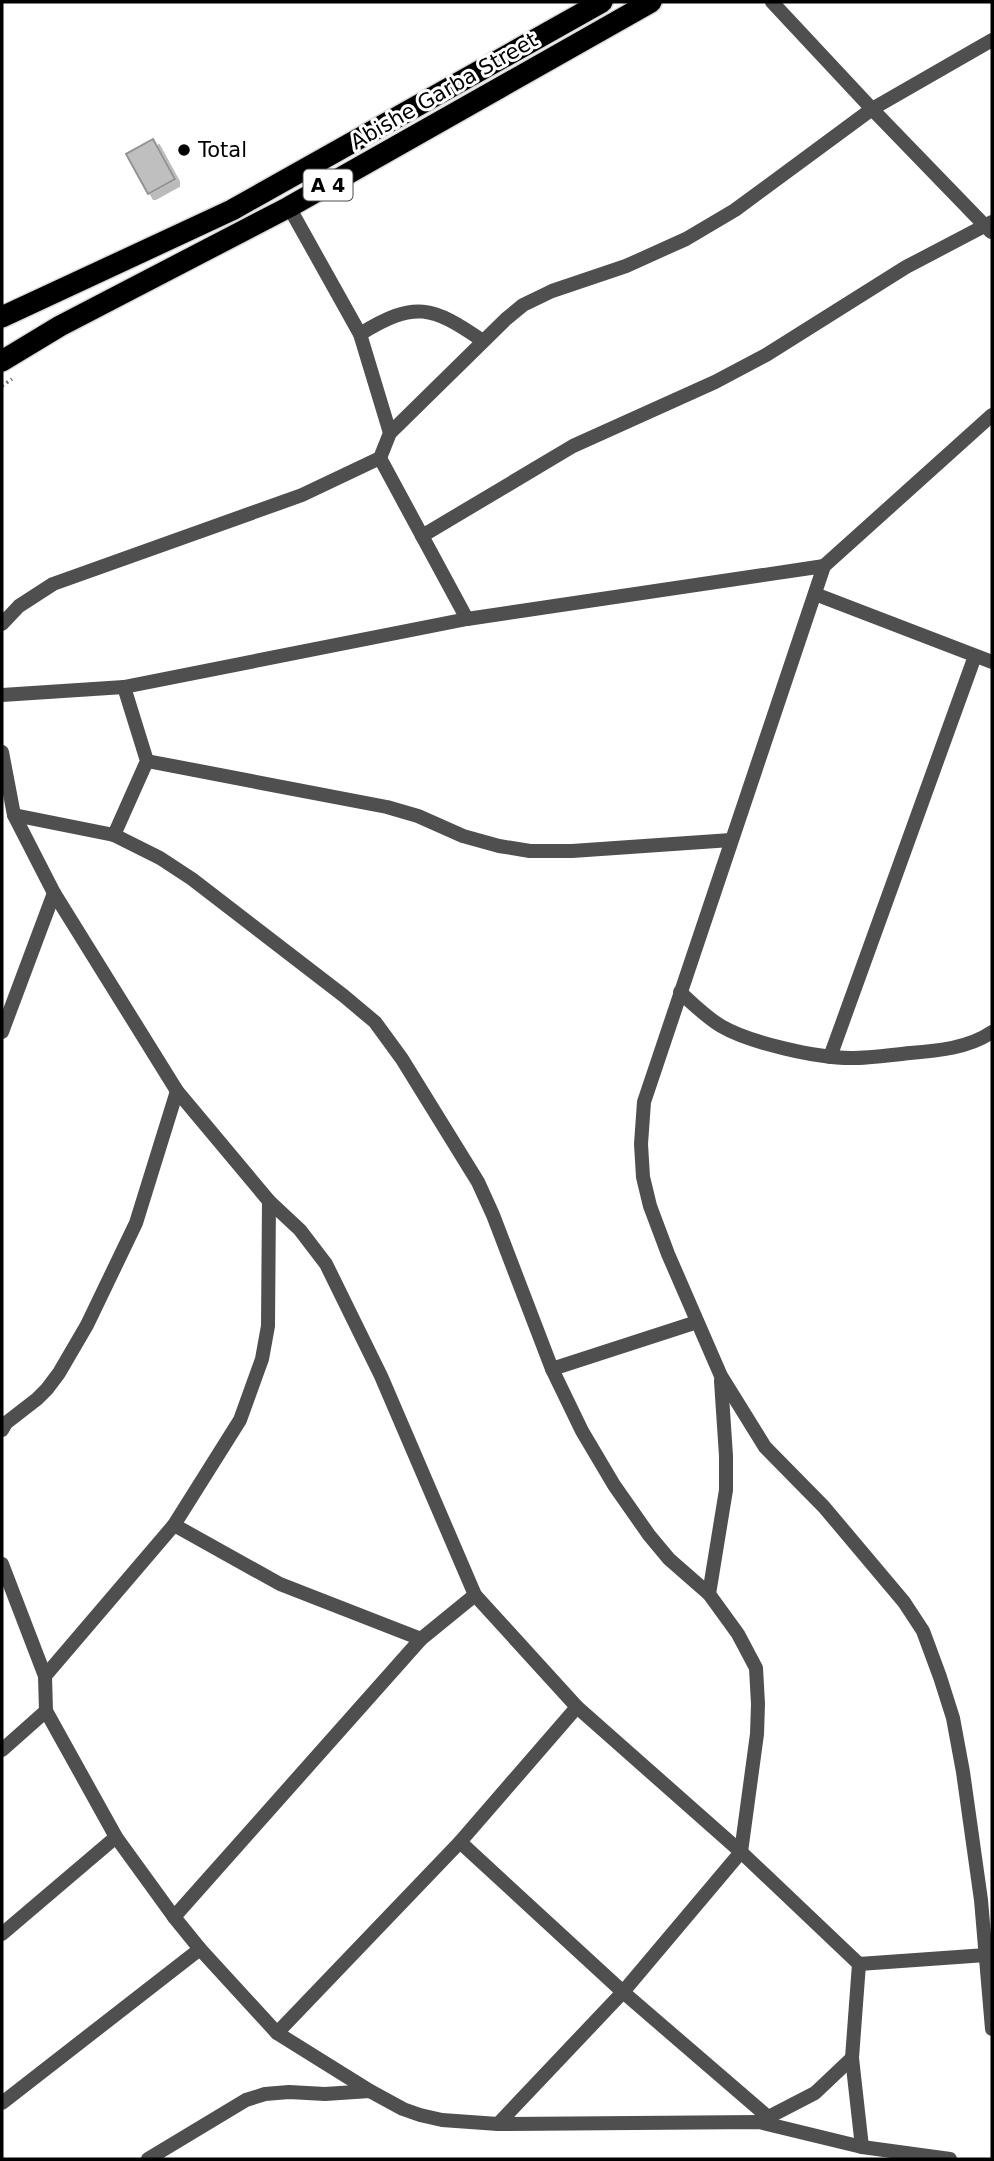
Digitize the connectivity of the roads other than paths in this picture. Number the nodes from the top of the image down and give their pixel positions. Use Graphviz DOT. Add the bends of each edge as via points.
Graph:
graph roads {
  1 [pos="602,2"];
  2 [pos="651,2"];
  3 [pos="772,2"];
  4 [pos="992,40"];
  5 [pos="872,109"];
  6 [pos="289,207"];
  7 [pos="232,210"];
  8 [pos="990,227"];
  9 [pos="242,232"];
  10 [pos="133,257"];
  11 [pos="145,281"];
  12 [pos="2,317"];
  13 [pos="360,334"];
  14 [pos="483,341"];
  15 [pos="2,361"];
  16 [pos="992,415"];
  17 [pos="390,433"];
  18 [pos="380,458"];
  19 [pos="422,536"];
  20 [pos="824,566"];
  21 [pos="814,594"];
  22 [pos="467,619"];
  23 [pos="2,624"];
  24 [pos="975,656"];
  25 [pos="992,662"];
  26 [pos="124,687"];
  27 [pos="2,695"];
  28 [pos="2,752"];
  29 [pos="147,761"];
  30 [pos="14,815"];
  31 [pos="114,835"];
  32 [pos="731,839"];
  33 [pos="54,893"];
  34 [pos="680,992"];
  35 [pos="2,1032"];
  36 [pos="992,1032"];
  37 [pos="830,1057"];
  38 [pos="177,1091"];
  39 [pos="269,1201"];
  40 [pos="697,1322"];
  41 [pos="552,1369"];
  42 [pos="721,1376"];
  43 [pos="3,1424"];
  44 [pos="174,1525"];
  45 [pos="2,1564"];
  46 [pos="475,1594"];
  47 [pos="709,1594"];
  48 [pos="421,1639"];
  49 [pos="45,1676"];
  50 [pos="577,1707"];
  51 [pos="46,1711"];
  52 [pos="2,1750"];
  53 [pos="116,1837"];
  54 [pos="460,1842"];
  55 [pos="741,1852"];
  56 [pos="174,1917"];
  57 [pos="2,1934"];
  58 [pos="200,1950"];
  59 [pos="986,1955"];
  60 [pos="859,1964"];
  61 [pos="991,1990"];
  62 [pos="623,1992"];
  63 [pos="992,2029"];
  64 [pos="277,2033"];
  65 [pos="852,2058"];
  66 [pos="370,2091"];
  67 [pos="2,2103"];
  68 [pos="764,2120"];
  69 [pos="498,2124"];
  70 [pos="862,2147"];
  71 [pos="148,2159"];
  72 [pos="950,2159"];
  1 -- 7 [label="highway, Abishe Garba Street / A 4"];
  2 -- 6 [label="highway, Abishe Garba Street / A 4"];
  3 -- 5 [label="street"];
  4 -- 5 [label="street"];
  5 -- 8 [label="street"];
  5 -- 14 [label="street" via="726,216 654,254 523,305"];
  6 -- 9 [label="highway, Abishe Garba Street / A 4"];
  6 -- 13 [label="street"];
  7 -- 9 [label="highway"];
  7 -- 10 [label="highway, Abishe Garba Street / A 4"];
  8 -- 19 [label="street" via="872,287 715,382 573,446"];
  9 -- 11 [label="highway, Abishe Garba Street / A 4"];
  10 -- 11 [label="highway"];
  10 -- 12 [label="highway, Abishe Garba Street / A 4"];
  11 -- 15 [label="highway, Abishe Garba Street / A 4"];
  13 -- 14 [label="street" via="407,311 454,321"];
  13 -- 17 [label="street"];
  14 -- 17 [label="street"];
  16 -- 20 [label="street"];
  17 -- 18 [label="street"];
  18 -- 19 [label="street"];
  18 -- 23 [label="street" via="302,495 53,584 19,606"];
  19 -- 22 [label="street"];
  20 -- 21 [label="street"];
  20 -- 22 [label="street"];
  21 -- 24 [label="street"];
  21 -- 32 [label="street"];
  22 -- 26 [label="street"];
  24 -- 25 [label="street"];
  24 -- 37 [label="street"];
  26 -- 27 [label="street"];
  26 -- 29 [label="street"];
  28 -- 30 [label="street"];
  29 -- 31 [label="street"];
  29 -- 32 [label="street" via="387,807 464,836 530,851"];
  30 -- 31 [label="street"];
  30 -- 33 [label="street"];
  31 -- 41 [label="street" via="192,879 375,1022 478,1182"];
  32 -- 34 [label="street"];
  33 -- 35 [label="street"];
  33 -- 38 [label="street"];
  34 -- 37 [label="street" via="722,1027 751,1039"];
  34 -- 40 [label="street" via="644,1102 641,1144 650,1206"];
  36 -- 37 [label="street" via="936,1051"];
  38 -- 39 [label="street"];
  38 -- 43 [label="street" via="136,1223 98,1303 59,1373 37,1399"];
  39 -- 44 [label="street" via="268,1326 262,1359 240,1420"];
  39 -- 46 [label="street" via="300,1230 326,1265 381,1376"];
  40 -- 41 [label="street"];
  40 -- 42 [label="street"];
  41 -- 47 [label="street" via="614,1485 669,1559"];
  42 -- 47 [label="street" via="726,1490"];
  42 -- 59 [label="street" via="765,1447 868,1558 923,1631 956,1731 964,1772"];
  44 -- 48 [label="street" via="280,1584"];
  44 -- 49 [label="street"];
  45 -- 49 [label="street"];
  46 -- 48 [label="street"];
  46 -- 50 [label="street"];
  47 -- 55 [label="street" via="756,1668 757,1734"];
  48 -- 56 [label="street"];
  49 -- 51 [label="street"];
  50 -- 54 [label="street"];
  50 -- 55 [label="street"];
  51 -- 52 [label="street"];
  51 -- 53 [label="street"];
  53 -- 56 [label="street"];
  53 -- 57 [label="street"];
  54 -- 62 [label="street"];
  54 -- 64 [label="street"];
  55 -- 60 [label="street"];
  55 -- 62 [label="street"];
  56 -- 58 [label="street"];
  58 -- 64 [label="street"];
  58 -- 67 [label="street"];
  59 -- 60 [label="street"];
  59 -- 61 [label="street"];
  60 -- 65 [label="street"];
  61 -- 63 [label="street"];
  62 -- 68 [label="street"];
  62 -- 69 [label="street"];
  64 -- 66 [label="street"];
  65 -- 68 [label="street" via="815,2093"];
  65 -- 70 [label="street"];
  66 -- 69 [label="street" via="420,2115"];
  66 -- 71 [label="street" via="265,2094 246,2100"];
  68 -- 69 [label="street"];
  68 -- 70 [label="street"];
  70 -- 72 [label="street"];
}
